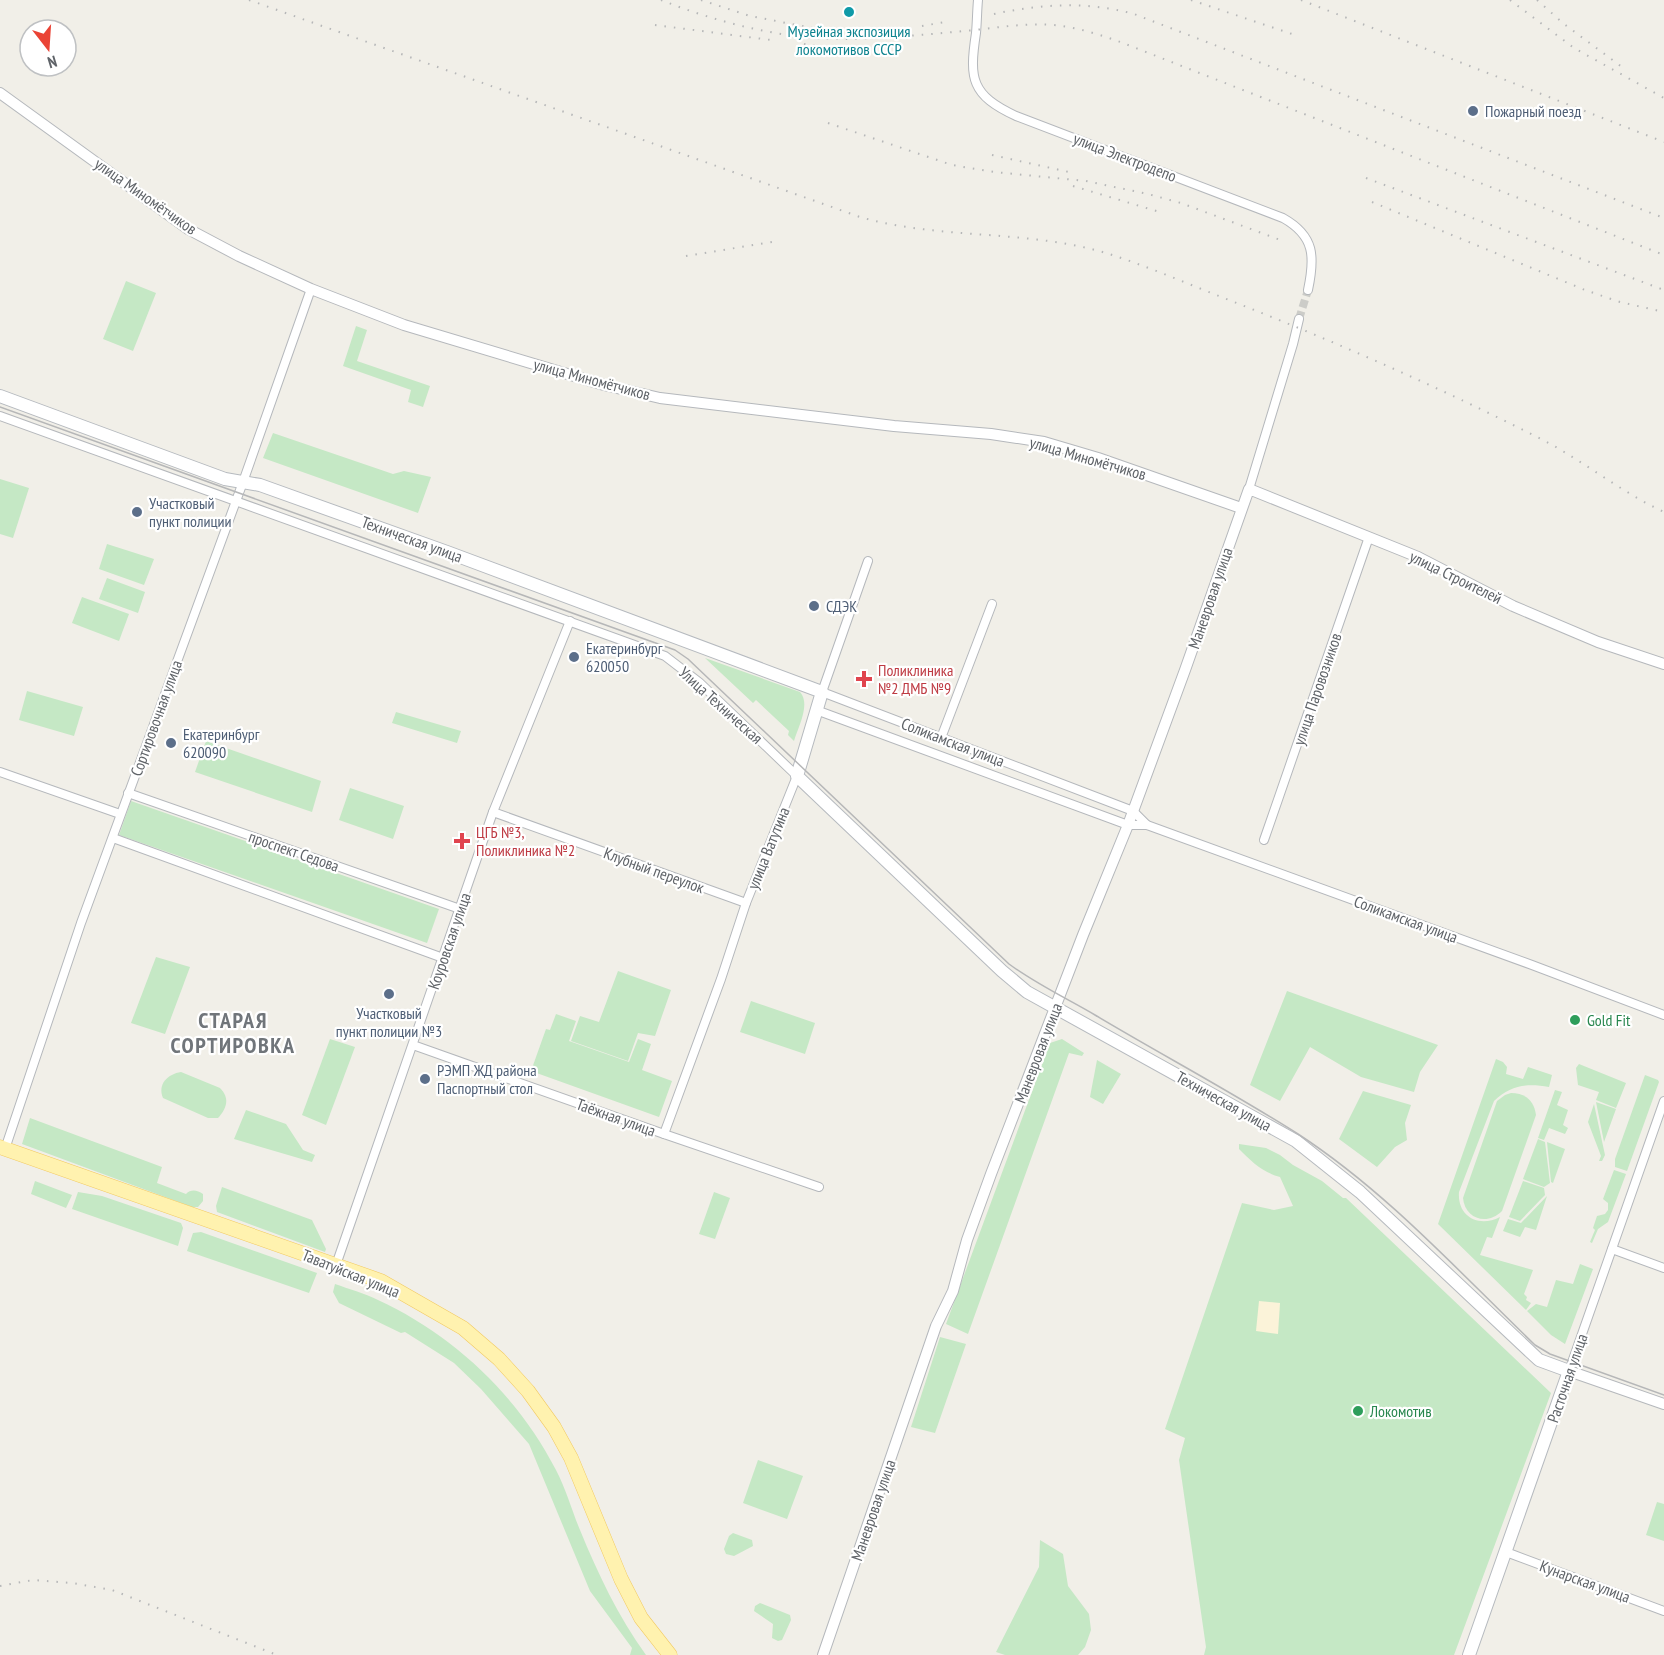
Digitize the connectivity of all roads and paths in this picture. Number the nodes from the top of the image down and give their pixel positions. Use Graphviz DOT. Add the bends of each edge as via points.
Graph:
graph roads {
  1 [pos="978,0"];
  2 [pos="0,93"];
  3 [pos="310,289"];
  4 [pos="1308,290"];
  5 [pos="1299,319"];
  6 [pos="0,396"];
  7 [pos="0,416"];
  8 [pos="243,482"];
  9 [pos="1248,489"];
  10 [pos="236,501"];
  11 [pos="1241,508"];
  12 [pos="1369,537"];
  13 [pos="868,561"];
  14 [pos="992,604"];
  15 [pos="570,621"];
  16 [pos="1664,664"];
  17 [pos="822,692"];
  18 [pos="816,710"];
  19 [pos="941,738"];
  20 [pos="0,772"];
  21 [pos="797,776"];
  22 [pos="128,793"];
  23 [pos="1132,811"];
  24 [pos="493,812"];
  25 [pos="120,814"];
  26 [pos="1128,825"];
  27 [pos="1147,825"];
  28 [pos="113,838"];
  29 [pos="1264,840"];
  30 [pos="746,903"];
  31 [pos="460,909"];
  32 [pos="443,958"];
  33 [pos="1055,1006"];
  34 [pos="1664,1016"];
  35 [pos="413,1045"];
  36 [pos="1664,1101"];
  37 [pos="664,1134"];
  38 [pos="3,1148"];
  39 [pos="819,1186"];
  40 [pos="1612,1249"];
  41 [pos="336,1265"];
  42 [pos="1664,1268"];
  43 [pos="1569,1371"];
  44 [pos="1664,1404"];
  45 [pos="1506,1552"];
  46 [pos="1664,1611"];
  47 [pos="670,1655"];
  48 [pos="823,1655"];
  49 [pos="1469,1655"];
  1 -- 4 [label="street, улица Электродепо" via="972,68 980,91 1016,116 1294,224 1310,245"];
  2 -- 3 [label="street, улица Миномётчиков" via="188,228"];
  3 -- 8 [label="street, Сортировочная улица"];
  3 -- 11 [label="street, улица Миномётчиков" via="404,325 604,385 660,398 1044,442"];
  5 -- 9 [label="street, Маневровая улица"];
  6 -- 8 [label="main road, Техническая улица" via="225,479"];
  7 -- 10 [label="street, Улица Техническая"];
  8 -- 10 [label="street, Сортировочная улица"];
  8 -- 17 [label="main road, Техническая улица" via="447,552"];
  9 -- 11 [label="street, Маневровая улица"];
  9 -- 12 [label="street, улица Строителей"];
  10 -- 15 [label="street, Улица Техническая"];
  10 -- 22 [label="street, Сортировочная улица"];
  11 -- 23 [label="street, Маневровая улица"];
  12 -- 16 [label="street, улица Строителей" via="1418,557 1513,606 1598,642"];
  12 -- 29 [label="street, улица Паровозников"];
  13 -- 17 [label="street, улица Ватутина"];
  14 -- 19 [label="street"];
  15 -- 21 [label="street, Улица Техническая" via="665,656"];
  15 -- 24 [label="street, Коуровская улица"];
  17 -- 18 [label="main road, улица Ватутина"];
  17 -- 19 [label="street, Соликамская улица"];
  18 -- 21 [label="main road, улица Ватутина"];
  18 -- 26 [label="street, Соликамская улица"];
  19 -- 23 [label="street, Соликамская улица"];
  20 -- 25 [label="street"];
  21 -- 30 [label="street, улица Ватутина"];
  21 -- 33 [label="main road, Техническая улица" via="1002,971 1027,992"];
  22 -- 25 [label="street, Сортировочная улица"];
  22 -- 31 [label="street, проспект Седова"];
  23 -- 26 [label="street, Маневровая улица"];
  23 -- 27 [label="street, Соликамская улица"];
  24 -- 30 [label="street, Клубный переулок"];
  24 -- 31 [label="street, Коуровская улица"];
  25 -- 28 [label="street, Сортировочная улица"];
  26 -- 27 [label="street, Соликамская улица"];
  26 -- 33 [label="street, Маневровая улица"];
  27 -- 34 [label="street, Соликамская улица" via="1532,964"];
  28 -- 32 [label="street"];
  28 -- 38 [label="street, Сортировочная улица"];
  30 -- 37 [label="street, улица Ватутина"];
  31 -- 32 [label="street, Коуровская улица"];
  32 -- 35 [label="street, Коуровская улица"];
  33 -- 43 [label="main road, Техническая улица" via="1296,1141 1360,1192 1539,1360"];
  33 -- 48 [label="street, Маневровая улица" via="967,1240 953,1292 936,1326"];
  35 -- 37 [label="street, Таёжная улица"];
  35 -- 41 [label="street, Коуровская улица"];
  36 -- 40 [label="street, Расточная улица"];
  37 -- 39 [label="street, Таёжная улица"];
  38 -- 41 [label="main road, Таватуйская улица"];
  40 -- 42 [label="street"];
  40 -- 43 [label="street, Расточная улица"];
  41 -- 47 [label="main road, Таватуйская улица" via="381,1281 463,1328 528,1391 571,1458 621,1580 641,1618"];
  43 -- 44 [label="street, Техническая улица"];
  43 -- 45 [label="main road, Расточная улица"];
  45 -- 46 [label="street, Кунарская улица"];
  45 -- 49 [label="main road, Расточная улица"];
}
